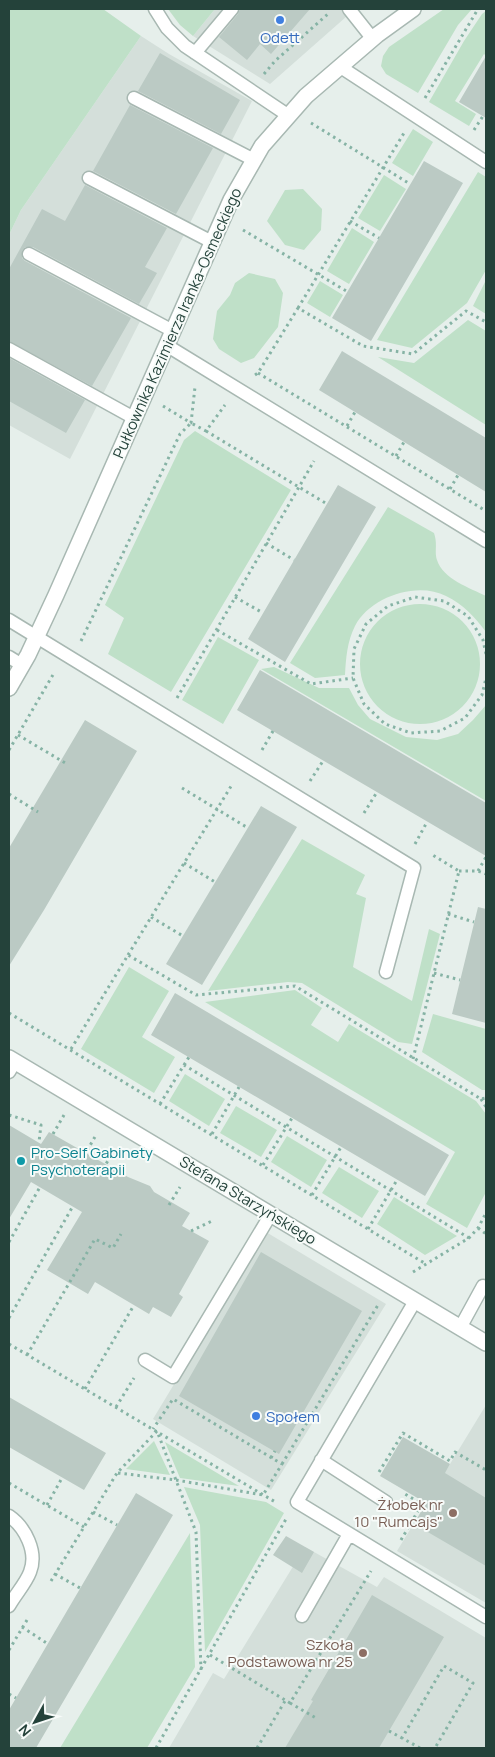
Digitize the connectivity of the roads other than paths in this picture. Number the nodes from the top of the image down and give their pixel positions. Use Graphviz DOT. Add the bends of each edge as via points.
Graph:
graph roads {
  1 [pos="155,9"];
  2 [pos="232,9"];
  3 [pos="349,9"];
  4 [pos="414,9"];
  5 [pos="372,38"];
  6 [pos="195,53"];
  7 [pos="339,66"];
  8 [pos="134,98"];
  9 [pos="291,113"];
  10 [pos="254,160"];
  11 [pos="486,162"];
  12 [pos="89,178"];
  13 [pos="212,242"];
  14 [pos="29,254"];
  15 [pos="173,331"];
  16 [pos="166,345"];
  17 [pos="9,349"];
  18 [pos="134,418"];
  19 [pos="486,541"];
  20 [pos="9,620"];
  21 [pos="37,636"];
  22 [pos="15,661"];
  23 [pos="9,688"];
  24 [pos="386,972"];
  25 [pos="11,1064"];
  26 [pos="271,1214"];
  27 [pos="483,1286"];
  28 [pos="415,1301"];
  29 [pos="460,1328"];
  30 [pos="486,1343"];
  31 [pos="145,1360"];
  32 [pos="321,1460"];
  33 [pos="386,1502"];
  34 [pos="9,1516"];
  35 [pos="350,1534"];
  36 [pos="9,1606"];
  37 [pos="302,1616"];
  38 [pos="486,1617"];
  1 -- 6 [label="lane" via="167,28"];
  2 -- 6 [label="lane"];
  3 -- 5 [label="lane"];
  4 -- 5 [label="street, Pułkownika Kazimierza Iranka-Osmeckiego"];
  5 -- 7 [label="street, Pułkownika Kazimierza Iranka-Osmeckiego"];
  6 -- 9 [label="lane"];
  7 -- 9 [label="street, Pułkownika Kazimierza Iranka-Osmeckiego"];
  7 -- 11 [label="lane"];
  8 -- 10 [label="lane"];
  9 -- 10 [label="street, Pułkownika Kazimierza Iranka-Osmeckiego"];
  10 -- 13 [label="street, Pułkownika Kazimierza Iranka-Osmeckiego"];
  12 -- 13 [label="lane"];
  13 -- 15 [label="street, Pułkownika Kazimierza Iranka-Osmeckiego"];
  14 -- 15 [label="lane"];
  15 -- 16 [label="street, Pułkownika Kazimierza Iranka-Osmeckiego"];
  16 -- 18 [label="street, Pułkownika Kazimierza Iranka-Osmeckiego"];
  16 -- 19 [label="lane"];
  17 -- 18 [label="lane"];
  18 -- 21 [label="street, Pułkownika Kazimierza Iranka-Osmeckiego"];
  20 -- 21 [label="lane"];
  21 -- 22 [label="street, Pułkownika Kazimierza Iranka-Osmeckiego"];
  21 -- 24 [label="lane" via="414,868"];
  22 -- 23 [label="street, Pułkownika Kazimierza Iranka-Osmeckiego"];
  25 -- 26 [label="street, Stefana Starzyńskiego"];
  26 -- 28 [label="street, Stefana Starzyńskiego"];
  26 -- 31 [label="lane" via="173,1377"];
  27 -- 29 [label="lane"];
  28 -- 29 [label="street, Stefana Starzyńskiego"];
  28 -- 32 [label="lane"];
  29 -- 30 [label="street, Stefana Starzyńskiego"];
  32 -- 33 [label="lane"];
  32 -- 35 [label="lane" via="293,1506"];
  34 -- 36 [label="lane" via="23,1531 32,1551 31,1571"];
  35 -- 37 [label="lane"];
  35 -- 38 [label="lane"];
}
